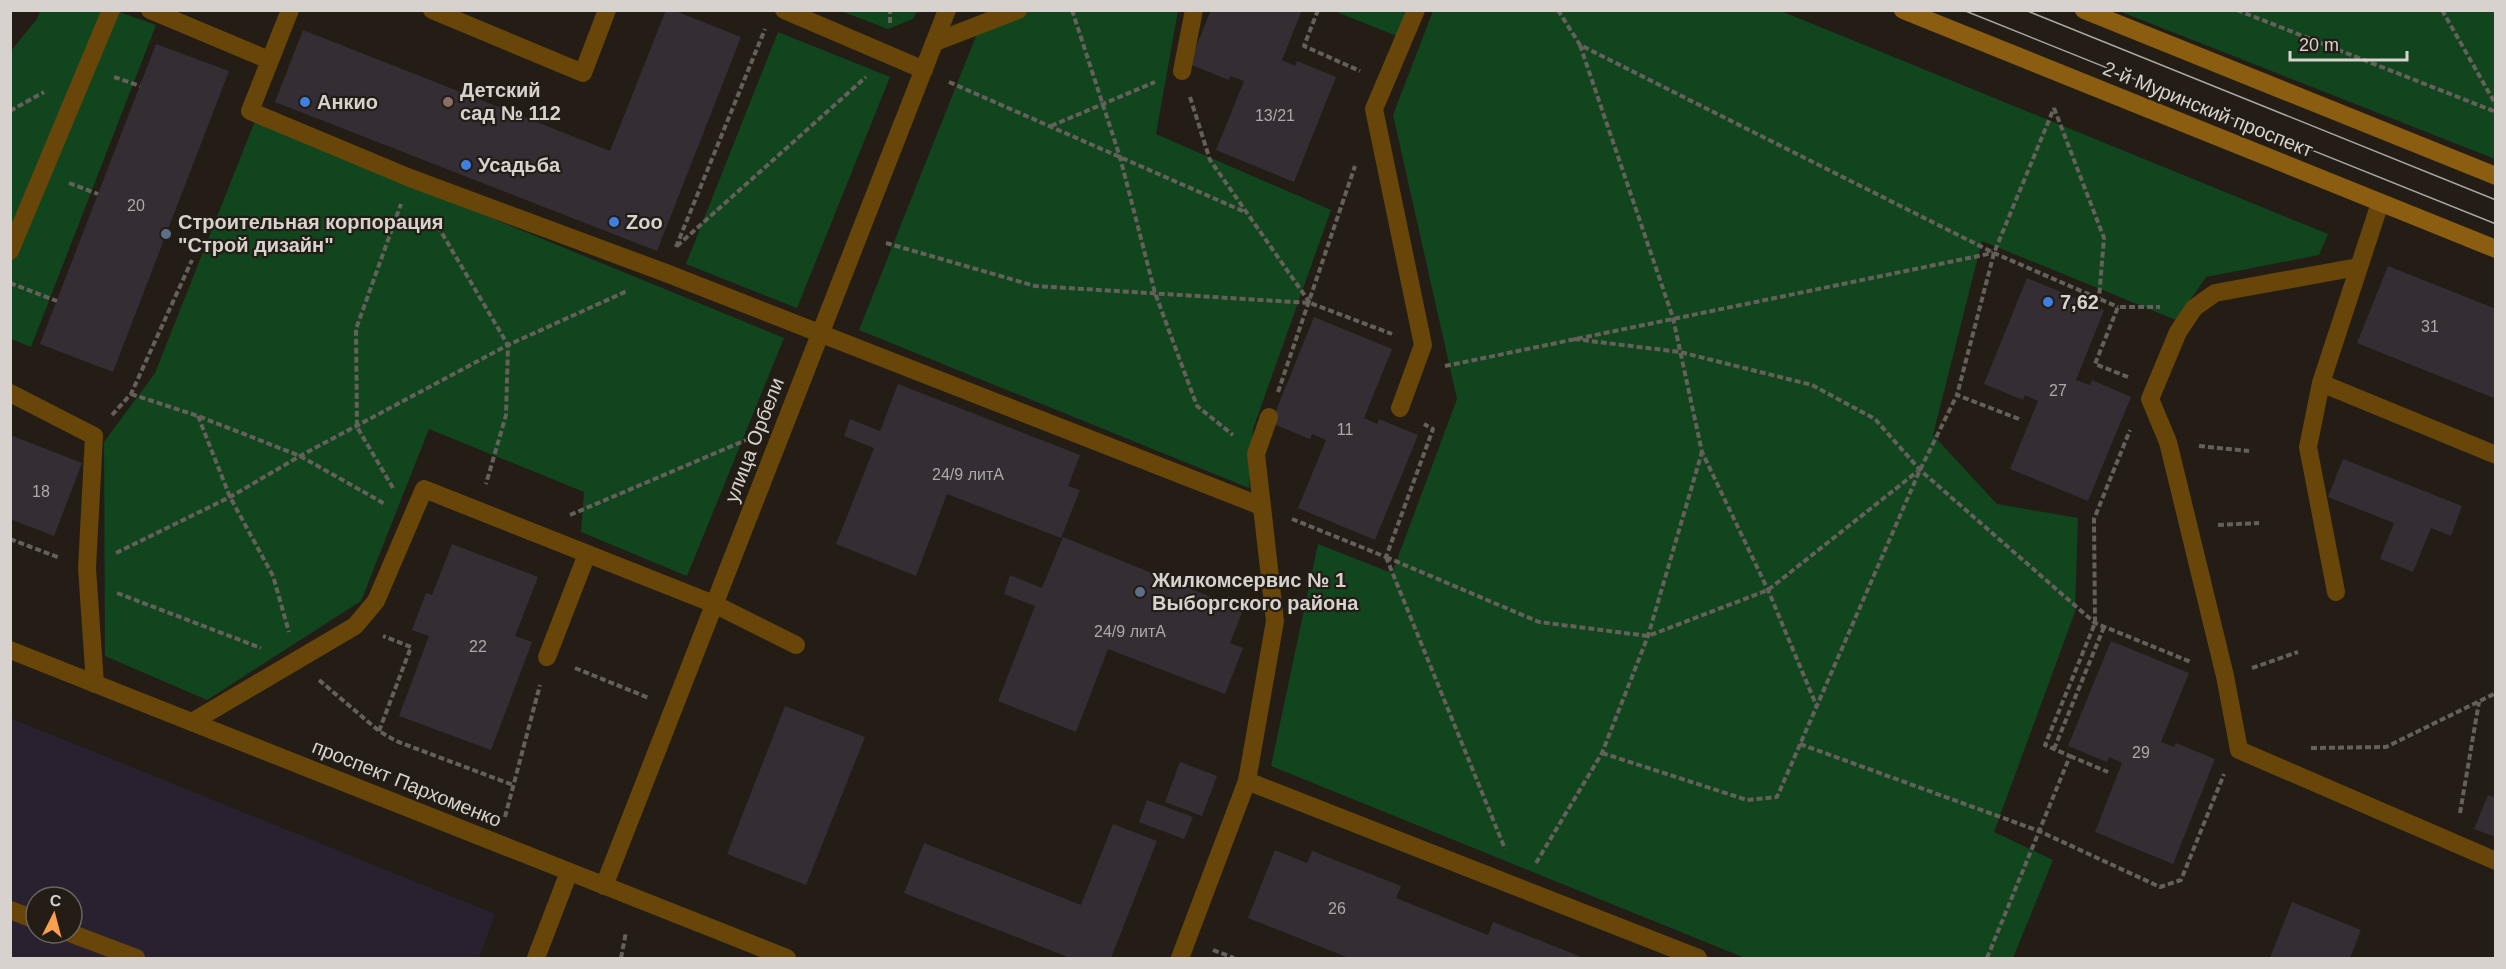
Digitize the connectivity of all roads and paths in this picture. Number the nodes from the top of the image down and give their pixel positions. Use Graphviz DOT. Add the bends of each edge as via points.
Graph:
graph roads {
  1 [pos="111,10"];
  2 [pos="150,10"];
  3 [pos="290,10"];
  4 [pos="432,10"];
  5 [pos="607,10"];
  6 [pos="784,10"];
  7 [pos="947,10"];
  8 [pos="1018,10"];
  9 [pos="1072,10"];
  10 [pos="1194,10"];
  11 [pos="1318,10"];
  12 [pos="1416,10"];
  13 [pos="1558,10"];
  14 [pos="1903,10"];
  15 [pos="2236,10"];
  16 [pos="2442,10"];
  17 [pos="2093,12"];
  18 [pos="768,21"];
  19 [pos="935,42"];
  20 [pos="1580,45"];
  21 [pos="890,56"];
  22 [pos="269,60"];
  23 [pos="924,70"];
  24 [pos="1182,71"];
  25 [pos="1385,82"];
  26 [pos="1103,104"];
  27 [pos="2496,105"];
  28 [pos="2496,112"];
  29 [pos="1051,126"];
  30 [pos="1120,157"];
  31 [pos="1356,163"];
  32 [pos="2496,176"];
  33 [pos="410,178"];
  34 [pos="2380,202"];
  35 [pos="1246,212"];
  36 [pos="883,242"];
  37 [pos="676,246"];
  38 [pos="2496,249"];
  39 [pos="10,251"];
  40 [pos="1994,253"];
  41 [pos="192,260"];
  42 [pos="2358,267"];
  43 [pos="666,273"];
  44 [pos="10,283"];
  45 [pos="1155,293"];
  46 [pos="2100,298"];
  47 [pos="57,301"];
  48 [pos="1310,303"];
  49 [pos="2118,307"];
  50 [pos="2194,308"];
  51 [pos="1673,318"];
  52 [pos="820,334"];
  53 [pos="1574,339"];
  54 [pos="508,345"];
  55 [pos="1423,345"];
  56 [pos="1680,352"];
  57 [pos="1413,373"];
  58 [pos="2321,383"];
  59 [pos="10,393"];
  60 [pos="2153,394"];
  61 [pos="1958,395"];
  62 [pos="1400,408"];
  63 [pos="198,416"];
  64 [pos="1269,417"];
  65 [pos="2019,419"];
  66 [pos="785,424"];
  67 [pos="357,427"];
  68 [pos="2168,442"];
  69 [pos="2249,451"];
  70 [pos="1702,453"];
  71 [pos="1256,454"];
  72 [pos="2496,455"];
  73 [pos="300,456"];
  74 [pos="1920,470"];
  75 [pos="230,497"];
  76 [pos="1261,506"];
  77 [pos="479,511"];
  78 [pos="411,519"];
  79 [pos="2259,523"];
  80 [pos="2189,526"];
  81 [pos="531,531"];
  82 [pos="10,539"];
  83 [pos="587,554"];
  84 [pos="1386,557"];
  85 [pos="87,575"];
  86 [pos="1768,590"];
  87 [pos="2336,592"];
  88 [pos="714,604"];
  89 [pos="2095,623"];
  90 [pos="356,626"];
  91 [pos="2104,627"];
  92 [pos="1648,636"];
  93 [pos="796,645"];
  94 [pos="10,650"];
  95 [pos="2298,652"];
  96 [pos="547,657"];
  97 [pos="297,661"];
  98 [pos="2225,676"];
  99 [pos="95,684"];
  100 [pos="2496,693"];
  101 [pos="2479,701"];
  102 [pos="673,707"];
  103 [pos="1816,707"];
  104 [pos="192,722"];
  105 [pos="379,731"];
  106 [pos="1800,744"];
  107 [pos="2307,748"];
  108 [pos="2054,749"];
  109 [pos="2239,750"];
  110 [pos="1602,753"];
  111 [pos="2070,756"];
  112 [pos="2108,772"];
  113 [pos="1247,781"];
  114 [pos="513,785"];
  115 [pos="503,823"];
  116 [pos="2039,831"];
  117 [pos="2454,843"];
  118 [pos="2496,861"];
  119 [pos="568,872"];
  120 [pos="604,886"];
  121 [pos="1521,889"];
  122 [pos="626,932"];
  123 [pos="84,938"];
  124 [pos="136,958"];
  125 [pos="536,958"];
  126 [pos="621,958"];
  127 [pos="787,958"];
  128 [pos="1180,958"];
  129 [pos="1698,958"];
  130 [pos="1987,958"];
  1 -- 39 [label="street"];
  2 -- 22 [label="street"];
  3 -- 22 [label="street"];
  4 -- 5 [label="street" via="583,73"];
  6 -- 21 [label="street"];
  7 -- 19 [label="street, улица Орбели"];
  8 -- 19 [label="street"];
  9 -- 26 [label="path"];
  10 -- 24 [label="street"];
  11 -- 25 [label="path" via="1304,46"];
  12 -- 25 [label="street"];
  13 -- 20 [label="path"];
  14 -- 34 [label="main road, 2-й Муринский проспект"];
  15 -- 28 [label="path"];
  16 -- 27 [label="path"];
  17 -- 32 [label="main road"];
  18 -- 37 [label="path"];
  19 -- 23 [label="street, улица Орбели"];
  20 -- 40 [label="path"];
  20 -- 51 [label="path"];
  21 -- 23 [label="street"];
  21 -- 37 [label="path"];
  22 -- 33 [label="street" via="250,111"];
  23 -- 29 [label="path"];
  23 -- 52 [label="street, улица Орбели"];
  24 -- 26 [label="path"];
  24 -- 35 [label="path" via="1210,160"];
  25 -- 55 [label="street" via="1374,108"];
  26 -- 29 [label="path"];
  26 -- 30 [label="path"];
  29 -- 30 [label="path"];
  30 -- 35 [label="path"];
  30 -- 45 [label="path"];
  31 -- 48 [label="path"];
  33 -- 43 [label="street"];
  33 -- 54 [label="path"];
  33 -- 67 [label="path" via="356,329"];
  34 -- 38 [label="main road, 2-й Муринский проспект"];
  34 -- 42 [label="street"];
  35 -- 48 [label="path"];
  36 -- 45 [label="path" via="1035,286"];
  37 -- 43 [label="path"];
  40 -- 46 [label="path"];
  40 -- 46 [label="path" via="2054,108 2104,238"];
  40 -- 51 [label="path"];
  40 -- 61 [label="path"];
  41 -- 63 [label="path" via="131,394"];
  42 -- 50 [label="street" via="2215,293"];
  42 -- 58 [label="street"];
  43 -- 52 [label="street"];
  43 -- 54 [label="path"];
  44 -- 47 [label="path"];
  45 -- 48 [label="path"];
  45 -- 71 [label="path" via="1197,406"];
  46 -- 49 [label="path"];
  48 -- 55 [label="path"];
  48 -- 64 [label="path"];
  49 -- 50 [label="path"];
  49 -- 60 [label="path" via="2095,364"];
  50 -- 60 [label="street" via="2178,332"];
  51 -- 53 [label="path"];
  51 -- 56 [label="path"];
  52 -- 66 [label="street, улица Орбели"];
  52 -- 76 [label="street"];
  53 -- 56 [label="path"];
  53 -- 57 [label="path"];
  54 -- 67 [label="path"];
  54 -- 77 [label="path" via="506,416"];
  55 -- 57 [label="street"];
  56 -- 70 [label="path"];
  56 -- 74 [label="path" via="1812,385 1875,419"];
  57 -- 62 [label="street"];
  58 -- 72 [label="street"];
  58 -- 87 [label="street" via="2308,447"];
  59 -- 85 [label="street" via="94,436"];
  60 -- 68 [label="street"];
  60 -- 89 [label="path" via="2140,407 2094,519"];
  61 -- 65 [label="path"];
  61 -- 74 [label="path"];
  62 -- 84 [label="path" via="1433,429"];
  63 -- 73 [label="path"];
  63 -- 75 [label="path"];
  64 -- 71 [label="street"];
  66 -- 81 [label="path"];
  66 -- 88 [label="street, улица Орбели"];
  67 -- 73 [label="path"];
  67 -- 78 [label="path"];
  68 -- 69 [label="path"];
  68 -- 80 [label="street"];
  70 -- 86 [label="path"];
  70 -- 92 [label="path"];
  71 -- 76 [label="street"];
  73 -- 75 [label="path"];
  73 -- 78 [label="path"];
  74 -- 86 [label="path"];
  74 -- 89 [label="path"];
  74 -- 103 [label="path"];
  75 -- 85 [label="path"];
  75 -- 97 [label="path" via="273,576"];
  76 -- 84 [label="path"];
  76 -- 113 [label="street" via="1275,621"];
  77 -- 78 [label="street" via="424,489"];
  77 -- 81 [label="street"];
  78 -- 90 [label="street" via="376,601"];
  79 -- 80 [label="path"];
  80 -- 98 [label="street"];
  81 -- 83 [label="street"];
  82 -- 85 [label="path"];
  83 -- 88 [label="street"];
  83 -- 96 [label="street"];
  84 -- 92 [label="path" via="1539,622"];
  84 -- 121 [label="path"];
  85 -- 97 [label="path"];
  85 -- 99 [label="street"];
  86 -- 92 [label="path"];
  86 -- 103 [label="path"];
  88 -- 93 [label="street"];
  88 -- 102 [label="street, улица Орбели"];
  89 -- 91 [label="path"];
  89 -- 108 [label="path" via="2045,745"];
  90 -- 97 [label="street"];
  90 -- 105 [label="path" via="411,647"];
  91 -- 98 [label="path"];
  91 -- 108 [label="path"];
  92 -- 110 [label="path"];
  94 -- 99 [label="street, проспект Пархоменко"];
  95 -- 98 [label="path"];
  96 -- 102 [label="path"];
  96 -- 114 [label="path"];
  97 -- 104 [label="street"];
  97 -- 105 [label="path"];
  98 -- 109 [label="street"];
  99 -- 104 [label="street, проспект Пархоменко"];
  100 -- 101 [label="path"];
  101 -- 107 [label="path" via="2386,747"];
  101 -- 117 [label="path"];
  102 -- 120 [label="street, улица Орбели"];
  103 -- 106 [label="path"];
  104 -- 119 [label="street, проспект Пархоменко"];
  105 -- 114 [label="path"];
  106 -- 110 [label="path" via="1777,797 1747,800"];
  106 -- 116 [label="path"];
  108 -- 111 [label="path"];
  109 -- 116 [label="path" via="2224,774 2181,880 2160,886"];
  109 -- 117 [label="street"];
  110 -- 121 [label="path"];
  111 -- 112 [label="path"];
  111 -- 116 [label="path"];
  113 -- 121 [label="street"];
  113 -- 128 [label="street"];
  114 -- 115 [label="path"];
  116 -- 130 [label="path"];
  117 -- 118 [label="street"];
  119 -- 120 [label="street, проспект Пархоменко"];
  119 -- 125 [label="street"];
  120 -- 127 [label="street, проспект Пархоменко"];
  121 -- 129 [label="street"];
  122 -- 126 [label="path"];
  123 -- 124 [label="street"];
}
